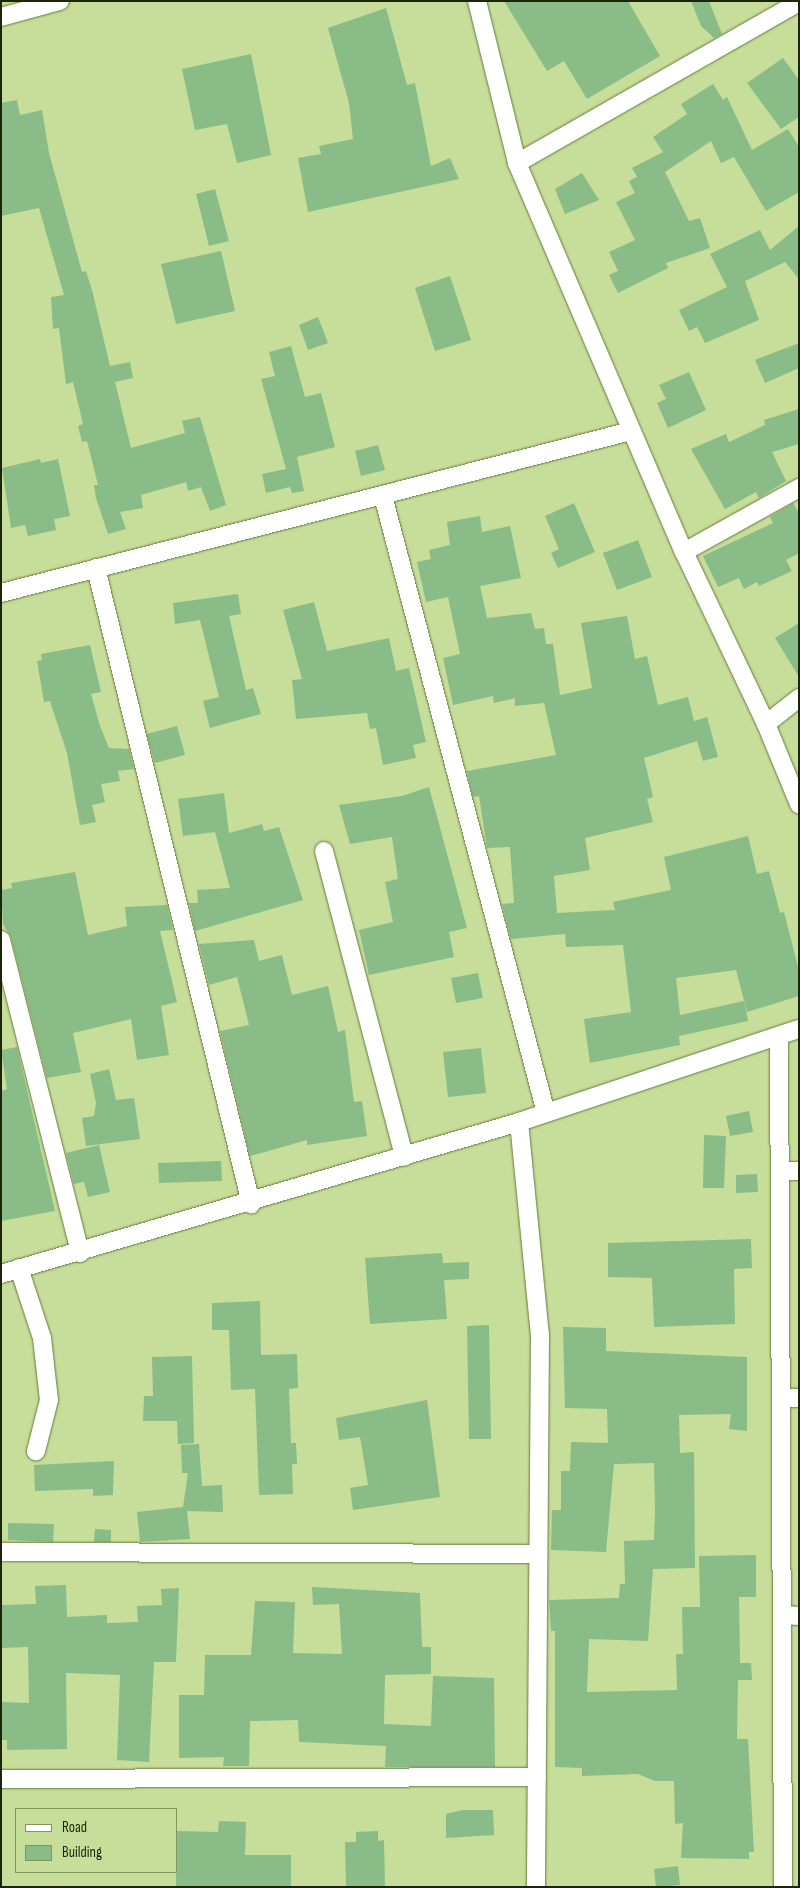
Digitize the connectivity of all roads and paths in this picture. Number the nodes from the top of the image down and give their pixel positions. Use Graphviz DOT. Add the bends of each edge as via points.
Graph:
graph roads {
  1 [pos="60,1"];
  2 [pos="477,1"];
  3 [pos="799,2"];
  4 [pos="1,17"];
  5 [pos="517,163"];
  6 [pos="631,431"];
  7 [pos="799,488"];
  8 [pos="383,496"];
  9 [pos="684,552"];
  10 [pos="96,568"];
  11 [pos="1,593"];
  12 [pos="799,698"];
  13 [pos="766,724"];
  14 [pos="799,804"];
  15 [pos="324,851"];
  16 [pos="1,940"];
  17 [pos="799,1029"];
  18 [pos="778,1037"];
  19 [pos="546,1113"];
  20 [pos="519,1122"];
  21 [pos="404,1157"];
  22 [pos="799,1170"];
  23 [pos="780,1171"];
  24 [pos="251,1204"];
  25 [pos="80,1253"];
  26 [pos="19,1268"];
  27 [pos="1,1274"];
  28 [pos="781,1398"];
  29 [pos="799,1398"];
  30 [pos="36,1451"];
  31 [pos="1,1552"];
  32 [pos="538,1554"];
  33 [pos="790,1615"];
  34 [pos="536,1777"];
  35 [pos="1,1779"];
  36 [pos="791,1836"];
  37 [pos="536,1887"];
  38 [pos="783,1887"];
  1 -- 4 [label="street"];
  2 -- 5 [label="street"];
  3 -- 5 [label="street"];
  5 -- 6 [label="street"];
  6 -- 8 [label="street"];
  6 -- 9 [label="street"];
  7 -- 9 [label="street"];
  8 -- 10 [label="street"];
  8 -- 19 [label="street"];
  9 -- 13 [label="street"];
  10 -- 11 [label="street"];
  10 -- 24 [label="street"];
  12 -- 13 [label="street"];
  13 -- 14 [label="street"];
  15 -- 21 [label="street"];
  16 -- 25 [label="street"];
  17 -- 18 [label="street"];
  18 -- 19 [label="street"];
  18 -- 23 [label="street"];
  19 -- 20 [label="street"];
  20 -- 21 [label="street"];
  20 -- 32 [label="street" via="540,1335"];
  21 -- 24 [label="street"];
  22 -- 23 [label="street"];
  23 -- 28 [label="street"];
  24 -- 25 [label="street"];
  25 -- 26 [label="street"];
  26 -- 27 [label="street"];
  26 -- 30 [label="street" via="42,1338 49,1400"];
  28 -- 29 [label="street"];
  28 -- 33 [label="street"];
  31 -- 32 [label="street"];
  32 -- 34 [label="street"];
  33 -- 36 [label="street"];
  34 -- 35 [label="street"];
  34 -- 37 [label="street"];
  36 -- 38 [label="street"];
}
